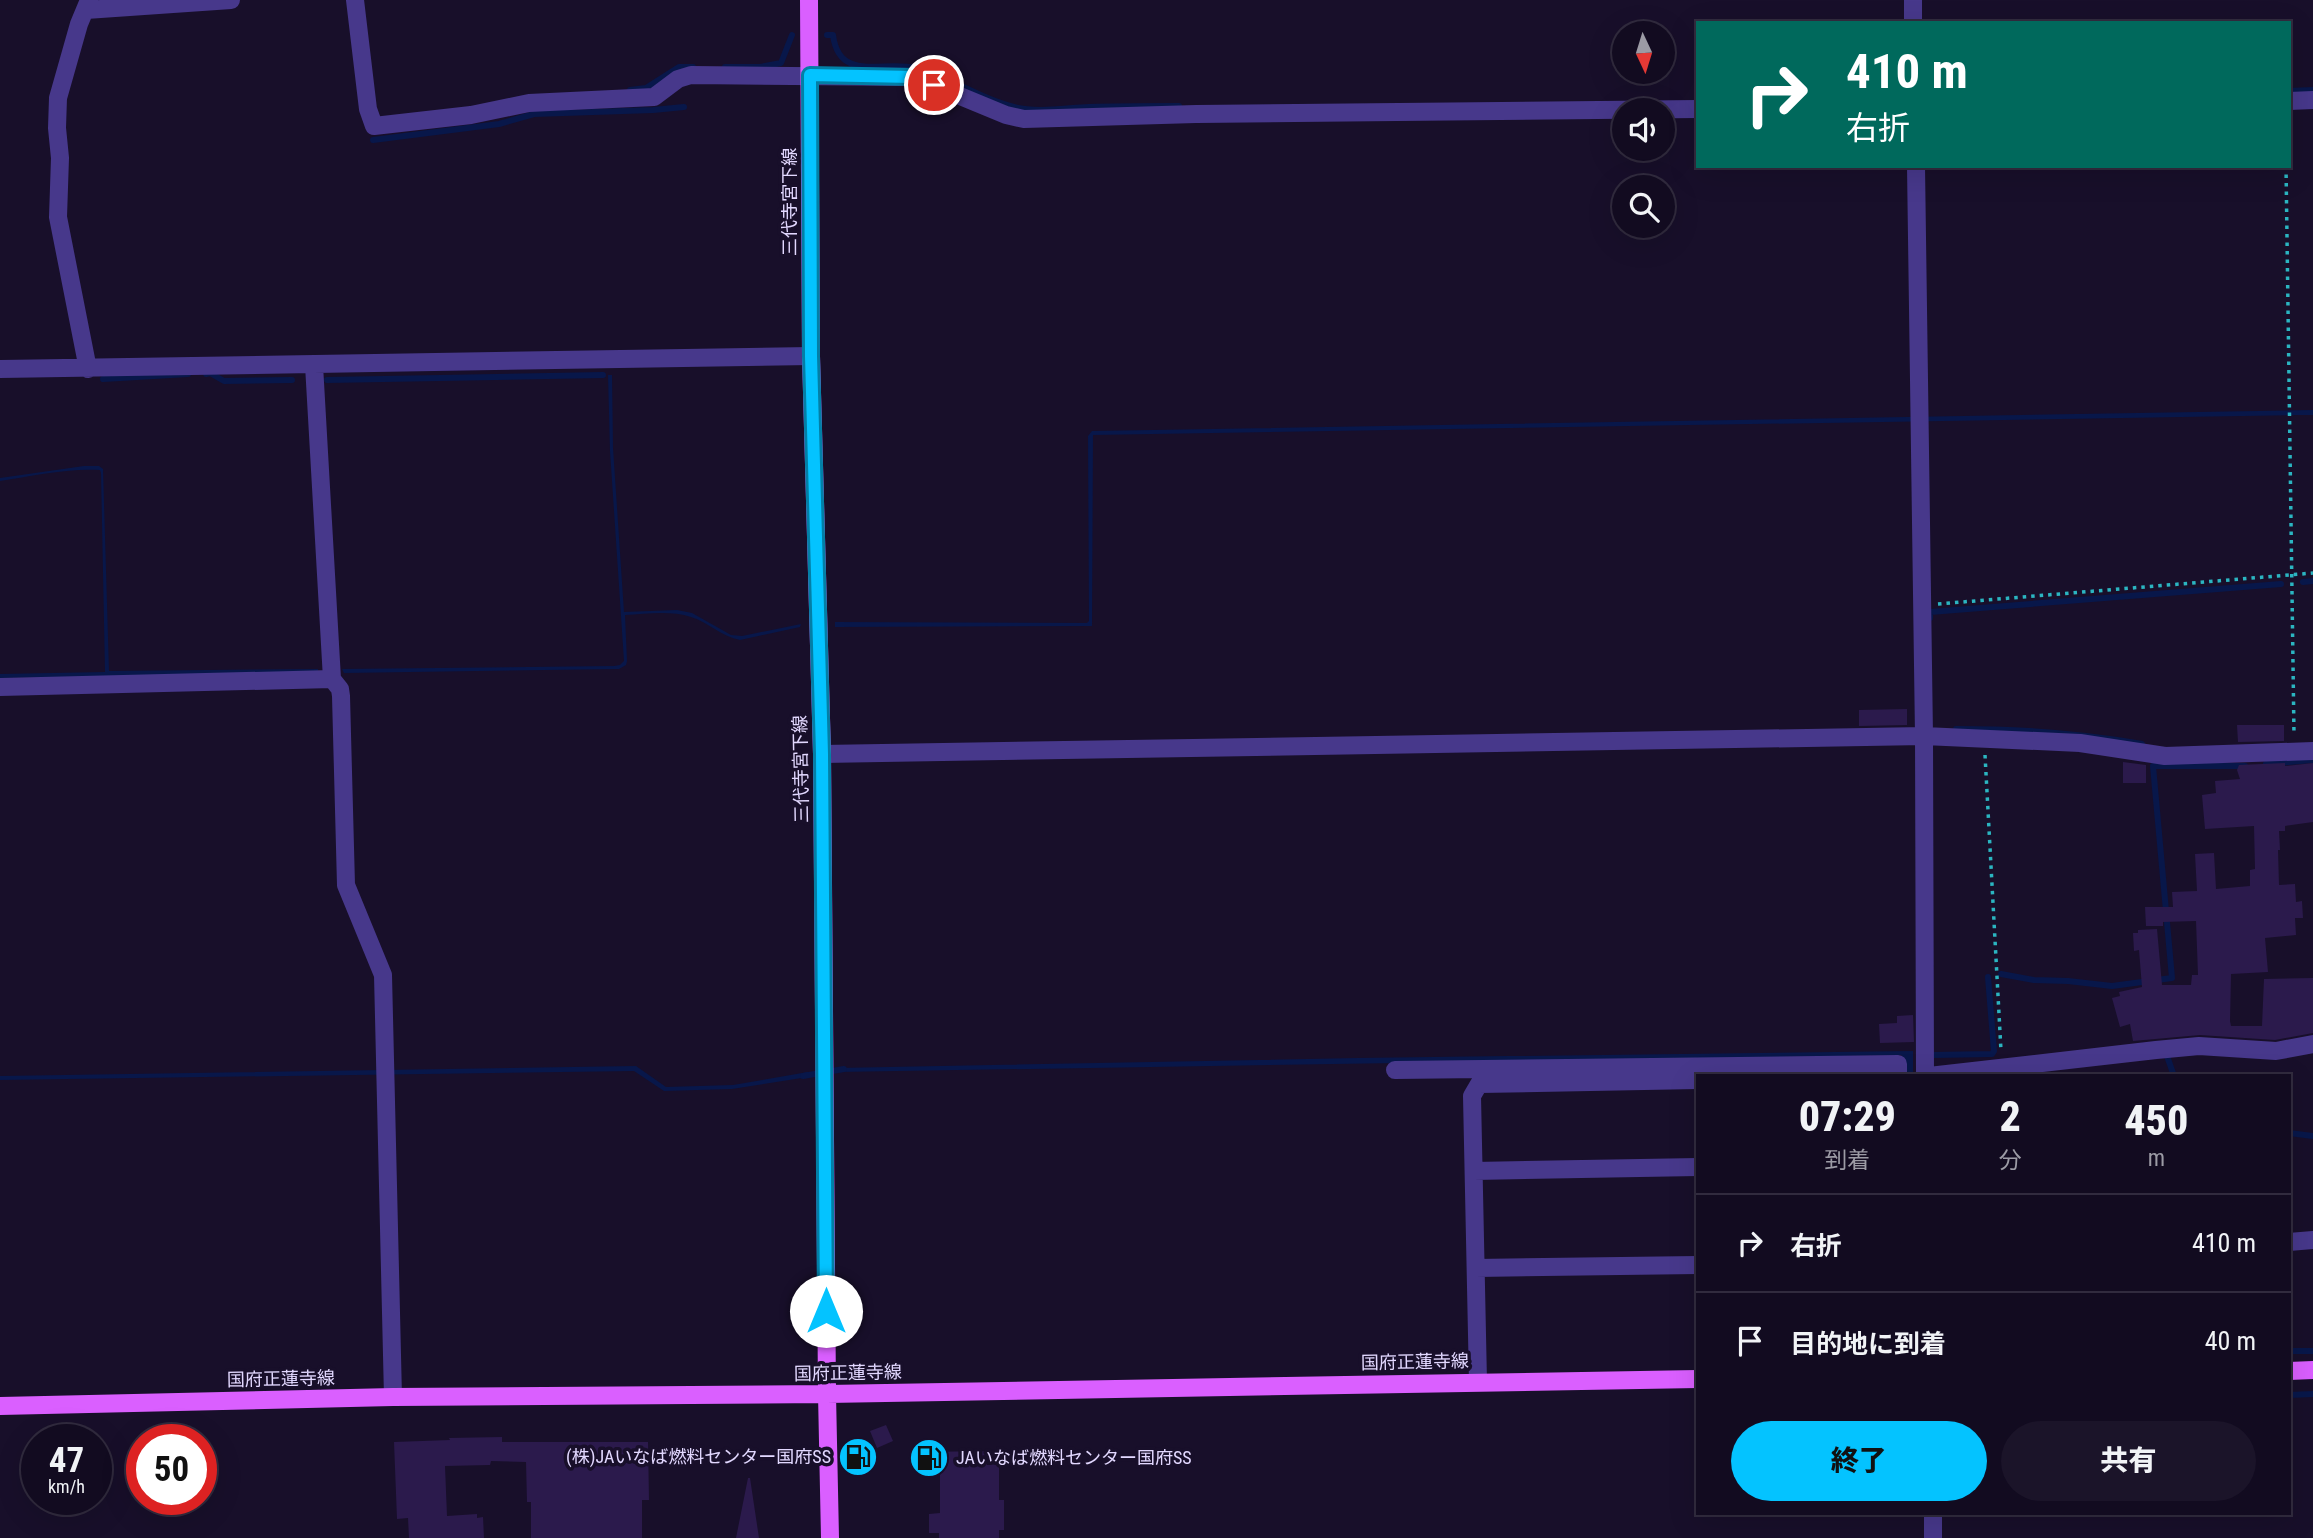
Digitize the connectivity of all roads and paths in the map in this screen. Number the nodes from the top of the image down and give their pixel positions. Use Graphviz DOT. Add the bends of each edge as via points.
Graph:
graph roads {
  1 [pos="230,0"];
  2 [pos="355,0"];
  3 [pos="809,0"];
  4 [pos="1913,0"];
  5 [pos="87,5"];
  6 [pos="1913,21"];
  7 [pos="810,75"];
  8 [pos="2313,100"];
  9 [pos="2291,101"];
  10 [pos="1696,109"];
  11 [pos="1916,168"];
  12 [pos="2286,168"];
  13 [pos="811,356"];
  14 [pos="314,365"];
  15 [pos="0,369"];
  16 [pos="88,369"];
  17 [pos="2313,573"];
  18 [pos="2291,575"];
  19 [pos="1922,605"];
  20 [pos="332,680"];
  21 [pos="0,688"];
  22 [pos="1924,736"];
  23 [pos="1984,739"];
  24 [pos="2313,751"];
  25 [pos="2294,752"];
  26 [pos="822,754"];
  27 [pos="2313,1044"];
  28 [pos="2001,1068"];
  29 [pos="1395,1070"];
  30 [pos="1898,1074"];
  31 [pos="1927,1074"];
  32 [pos="1946,1074"];
  33 [pos="1696,1080"];
  34 [pos="1696,1167"];
  35 [pos="1474,1171"];
  36 [pos="2313,1240"];
  37 [pos="2291,1242"];
  38 [pos="1696,1265"];
  39 [pos="1476,1268"];
  40 [pos="2313,1370"];
  41 [pos="2291,1371"];
  42 [pos="1696,1379"];
  43 [pos="1478,1382"];
  44 [pos="827,1394"];
  45 [pos="393,1397"];
  46 [pos="0,1406"];
  47 [pos="1933,1515"];
  48 [pos="830,1538"];
  49 [pos="1934,1538"];
  1 -- 5 [label="street"];
  2 -- 7 [label="street" via="373,127 530,103 654,97 691,75"];
  3 -- 7 [label="main road, 三代寺宮下線"];
  4 -- 6 [label="street"];
  5 -- 16 [label="street" via="58,98 57,128 61,158 58,217"];
  7 -- 10 [label="street" via="914,77 1006,116 1024,119"];
  7 -- 13 [label="main road, 三代寺宮下線"];
  8 -- 9 [label="street"];
  11 -- 19 [label="street"];
  12 -- 18 [label="path"];
  13 -- 14 [label="street"];
  13 -- 26 [label="main road, 三代寺宮下線"];
  14 -- 16 [label="street"];
  14 -- 20 [label="street"];
  15 -- 16 [label="street"];
  17 -- 18 [label="path"];
  18 -- 19 [label="path"];
  18 -- 25 [label="path"];
  19 -- 22 [label="street"];
  20 -- 21 [label="street"];
  20 -- 45 [label="street" via="341,696 346,885 383,975"];
  22 -- 23 [label="street"];
  22 -- 26 [label="street"];
  22 -- 31 [label="street"];
  23 -- 25 [label="street" via="2080,743 2165,756"];
  23 -- 28 [label="path"];
  24 -- 25 [label="street"];
  26 -- 44 [label="main road, 三代寺宮下線"];
  27 -- 28 [label="street" via="2276,1051 2199,1046"];
  28 -- 32 [label="street"];
  29 -- 30 [label="street" via="1898,1064"];
  33 -- 35 [label="street" via="1479,1084 1472,1096"];
  34 -- 35 [label="street"];
  35 -- 39 [label="street"];
  36 -- 37 [label="street"];
  38 -- 39 [label="street"];
  39 -- 43 [label="street"];
  40 -- 41 [label="main road"];
  42 -- 43 [label="main road, 国府正蓮寺線"];
  43 -- 44 [label="main road, 国府正蓮寺線"];
  44 -- 45 [label="main road, 国府正蓮寺線"];
  44 -- 48 [label="main road, 三代寺宮下線"];
  45 -- 46 [label="main road, 国府正蓮寺線"];
  47 -- 49 [label="street"];
}
